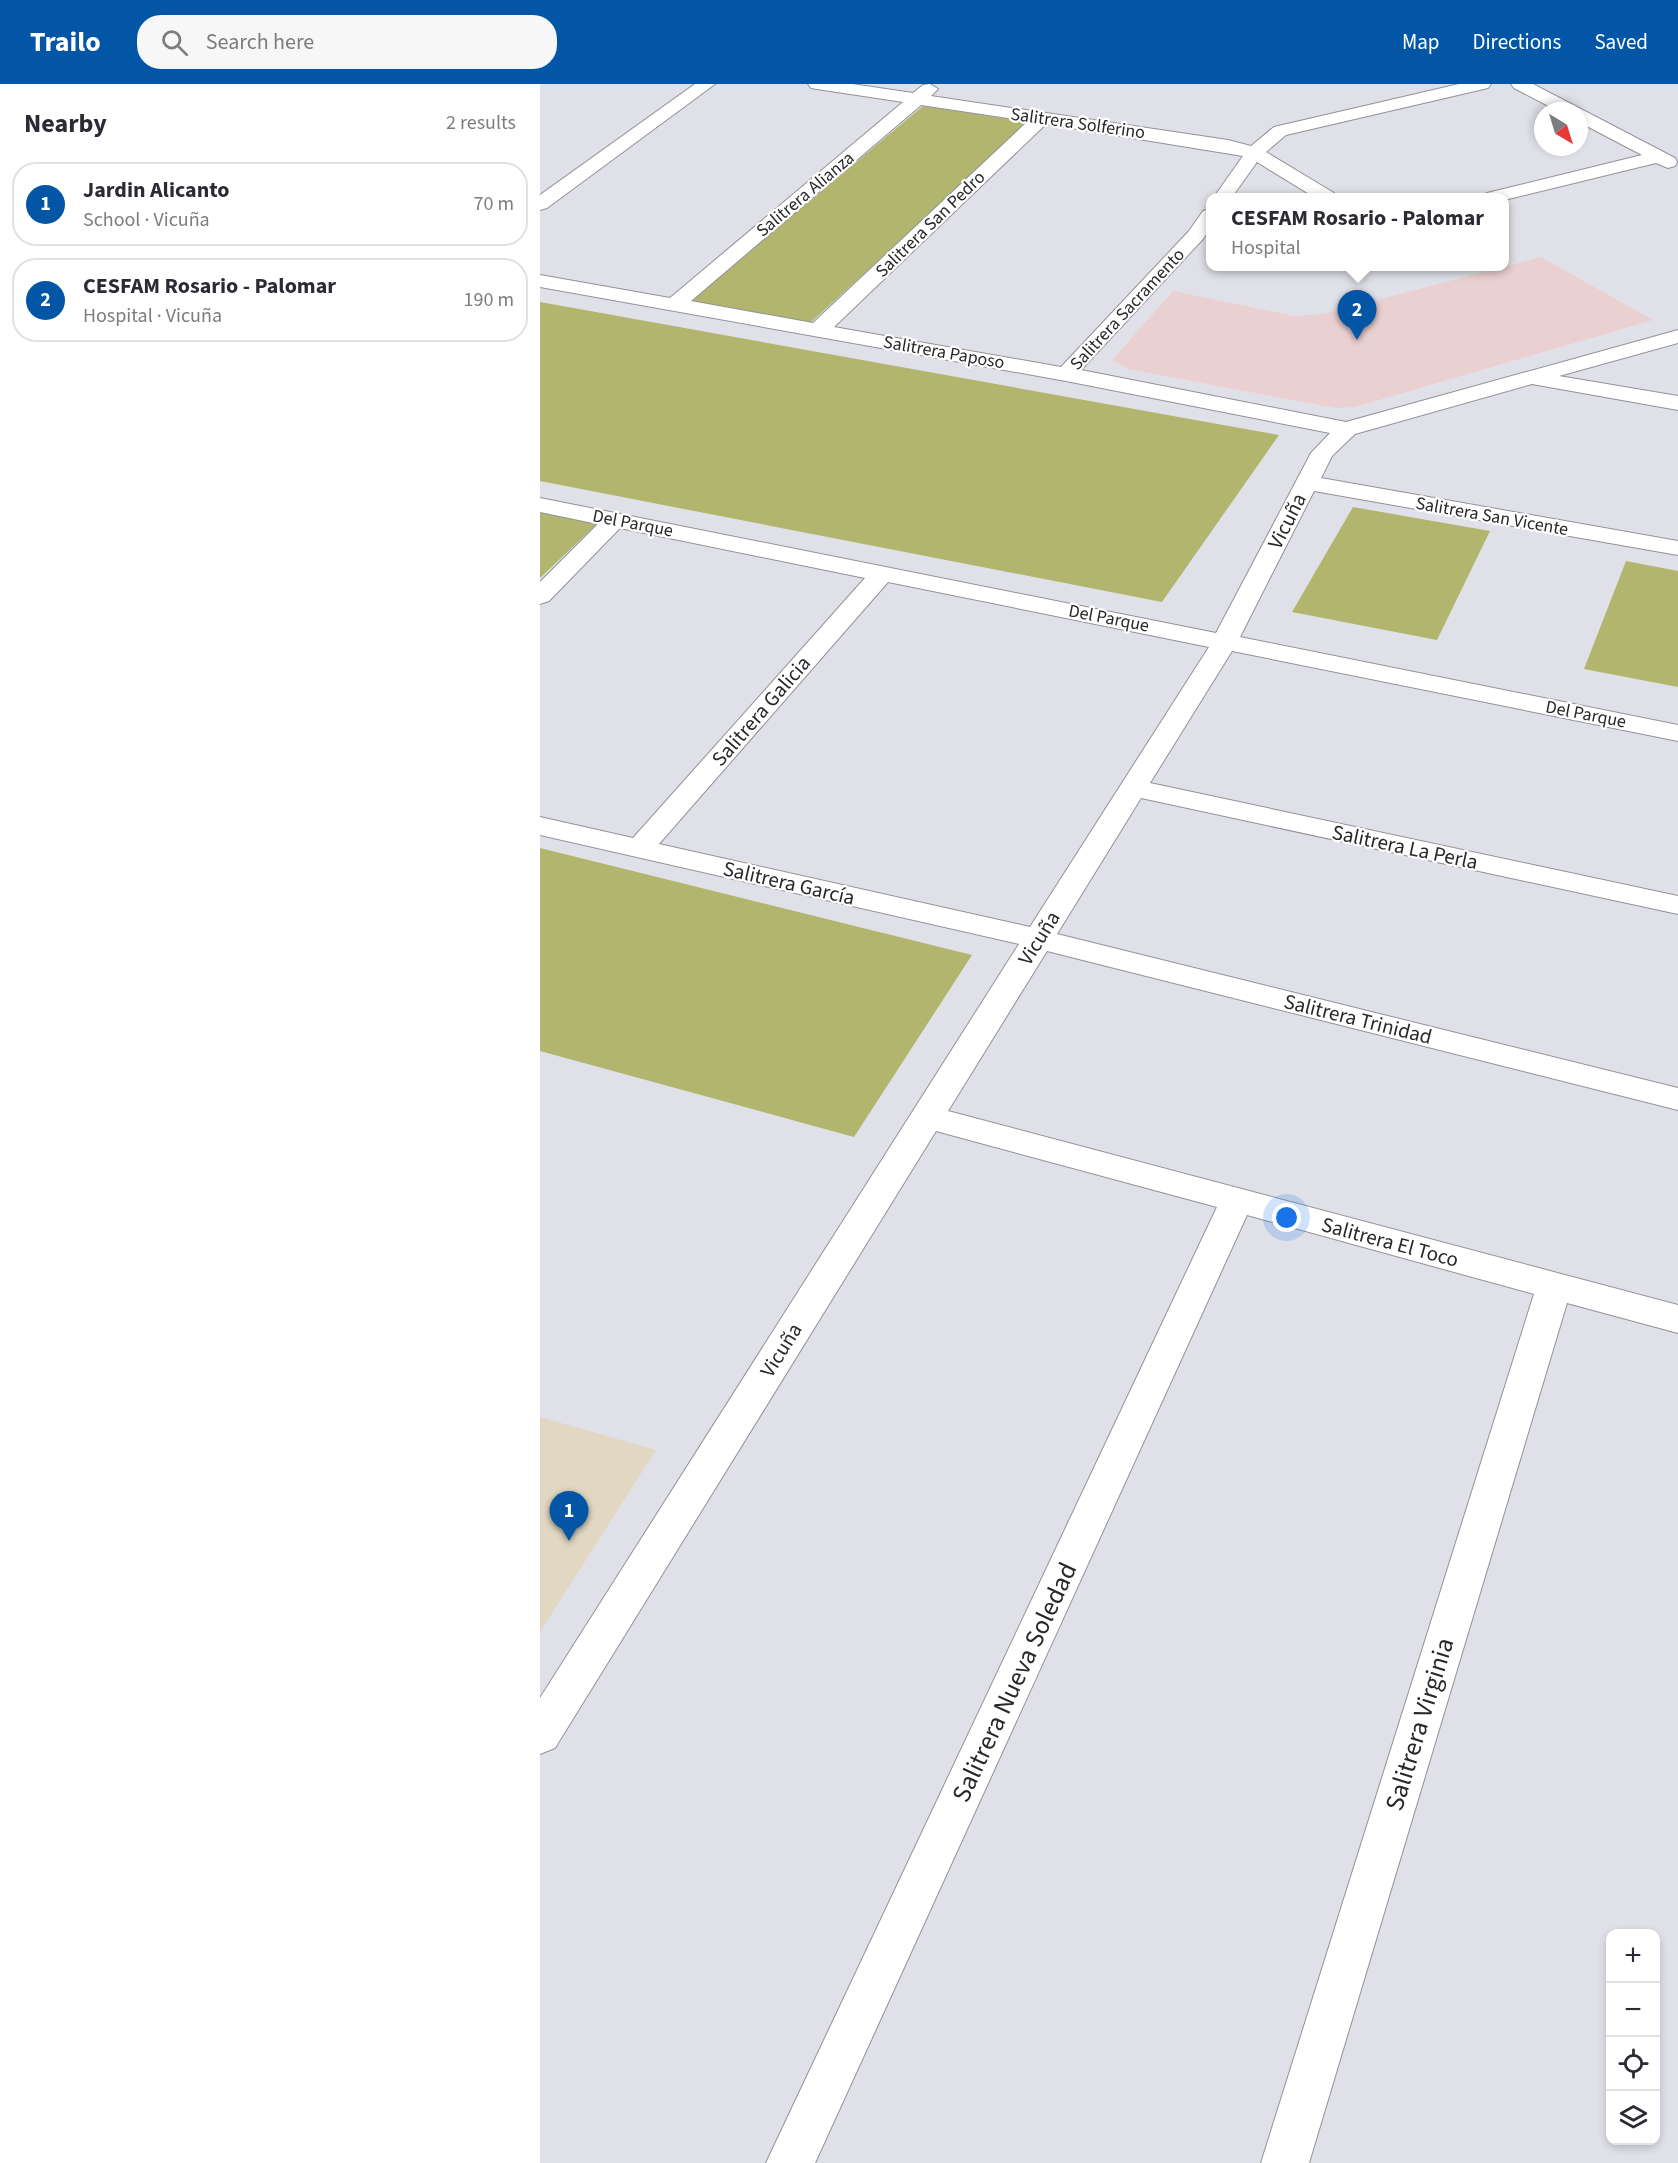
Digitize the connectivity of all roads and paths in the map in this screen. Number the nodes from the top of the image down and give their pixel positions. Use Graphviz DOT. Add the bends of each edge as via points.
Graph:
graph roads {
  1 [pos="706,84"];
  2 [pos="817,84"];
  3 [pos="934,84"];
  4 [pos="1482,84"];
  5 [pos="1520,84"];
  6 [pos="917,99"];
  7 [pos="1554,102"];
  8 [pos="1042,118"];
  9 [pos="1588,120"];
  10 [pos="1254,153"];
  11 [pos="1658,157"];
  12 [pos="1678,167"];
  13 [pos="1226,193"];
  14 [pos="1319,193"];
  15 [pos="1509,194"];
  16 [pos="540,204"];
  17 [pos="1203,236"];
  18 [pos="540,281"];
  19 [pos="674,305"];
  20 [pos="818,330"];
  21 [pos="1678,336"];
  22 [pos="1066,374"];
  23 [pos="1527,377"];
  24 [pos="1678,403"];
  25 [pos="1347,429"];
  26 [pos="1307,483"];
  27 [pos="540,505"];
  28 [pos="616,519"];
  29 [pos="1678,548"];
  30 [pos="883,573"];
  31 [pos="540,596"];
  32 [pos="1225,641"];
  33 [pos="1678,733"];
  34 [pos="1133,788"];
  35 [pos="540,826"];
  36 [pos="639,849"];
  37 [pos="1678,905"];
  38 [pos="1038,939"];
  39 [pos="1678,1099"];
  40 [pos="928,1117"];
  41 [pos="1237,1200"];
  42 [pos="1554,1286"];
  43 [pos="1678,1319"];
  44 [pos="540,1735"];
  45 [pos="790,2163"];
  46 [pos="1285,2163"];
  1 -- 16 [label="street"];
  2 -- 6 [label="street, Salitrera Solferino"];
  3 -- 6 [label="street, Salitrera Alianza"];
  4 -- 10 [label="street" via="1280,131"];
  5 -- 7 [label="street"];
  6 -- 8 [label="street, Salitrera Solferino"];
  6 -- 19 [label="street, Salitrera Alianza"];
  8 -- 10 [label="street, Salitrera Solferino"];
  8 -- 20 [label="street, Salitrera San Pedro"];
  9 -- 11 [label="street"];
  10 -- 13 [label="street"];
  10 -- 14 [label="street, Salitrera Solferino"];
  11 -- 12 [label="street"];
  11 -- 15 [label="street"];
  17 -- 22 [label="street, Salitrera Sacramento"];
  18 -- 19 [label="street, Salitrera Paposo"];
  19 -- 20 [label="street, Salitrera Paposo"];
  20 -- 22 [label="street, Salitrera Paposo"];
  21 -- 23 [label="street, Vicuña"];
  22 -- 25 [label="street, Salitrera Paposo"];
  23 -- 24 [label="street"];
  23 -- 25 [label="street, Vicuña"];
  25 -- 26 [label="street, Vicuña" via="1322,453"];
  26 -- 29 [label="street, Salitrera San Vicente"];
  26 -- 32 [label="street, Vicuña"];
  27 -- 28 [label="street, Del Parque"];
  28 -- 30 [label="street, Del Parque"];
  28 -- 31 [label="street"];
  30 -- 32 [label="street, Del Parque"];
  30 -- 36 [label="street, Salitrera Galicia"];
  32 -- 33 [label="street, Del Parque"];
  32 -- 34 [label="street, Vicuña"];
  34 -- 37 [label="street, Salitrera La Perla"];
  34 -- 38 [label="street, Vicuña"];
  35 -- 36 [label="street, Salitrera García"];
  36 -- 38 [label="street, Salitrera García"];
  38 -- 39 [label="street, Salitrera Trinidad"];
  38 -- 40 [label="street, Vicuña"];
  40 -- 41 [label="street, Salitrera El Toco"];
  40 -- 44 [label="street, Vicuña"];
  41 -- 42 [label="street, Salitrera El Toco"];
  41 -- 45 [label="street, Salitrera Nueva Soledad"];
  42 -- 43 [label="street, Salitrera El Toco"];
  42 -- 46 [label="street, Salitrera Virginia"];
}
